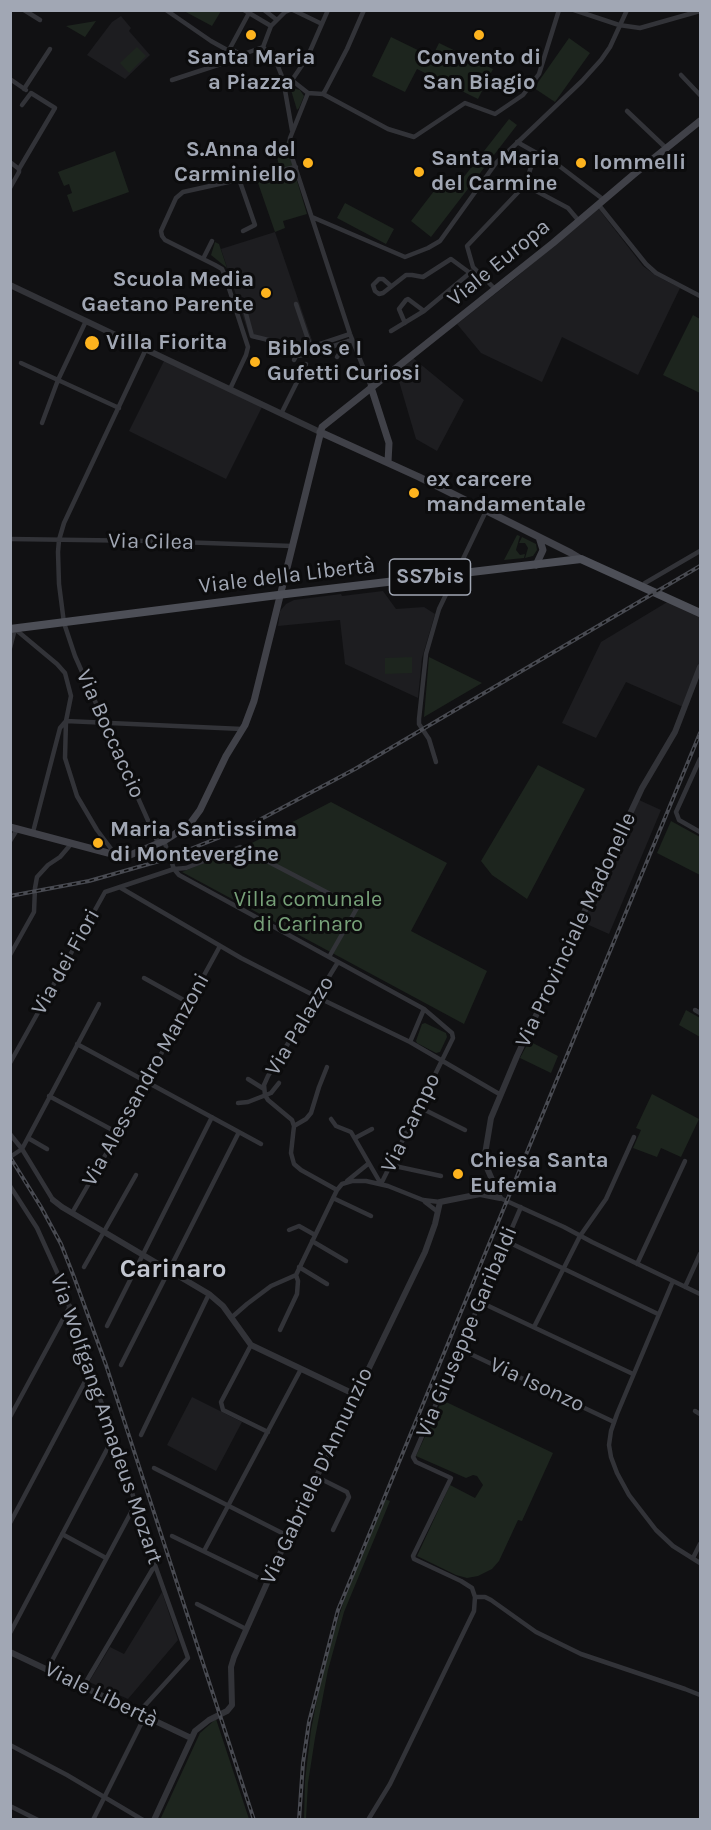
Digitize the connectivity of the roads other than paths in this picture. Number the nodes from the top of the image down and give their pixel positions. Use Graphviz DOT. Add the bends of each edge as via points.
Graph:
graph roads {
  1 [pos="24,10"];
  2 [pos="166,10"];
  3 [pos="264,10"];
  4 [pos="291,10"];
  5 [pos="328,10"];
  6 [pos="364,10"];
  7 [pos="559,10"];
  8 [pos="574,10"];
  9 [pos="627,10"];
  10 [pos="700,11"];
  11 [pos="250,12"];
  12 [pos="40,20"];
  13 [pos="276,20"];
  14 [pos="322,24"];
  15 [pos="620,25"];
  16 [pos="271,26"];
  17 [pos="263,46"];
  18 [pos="50,49"];
  19 [pos="229,51"];
  20 [pos="241,55"];
  21 [pos="681,75"];
  22 [pos="283,79"];
  23 [pos="10,80"];
  24 [pos="172,80"];
  25 [pos="292,80"];
  26 [pos="24,89"];
  27 [pos="31,93"];
  28 [pos="308,93"];
  29 [pos="323,94"];
  30 [pos="700,95"];
  31 [pos="22,105"];
  32 [pos="627,111"];
  33 [pos="700,121"];
  34 [pos="292,131"];
  35 [pos="517,142"];
  36 [pos="667,148"];
  37 [pos="533,160"];
  38 [pos="10,162"];
  39 [pos="296,167"];
  40 [pos="19,169"];
  41 [pos="239,179"];
  42 [pos="525,185"];
  43 [pos="11,187"];
  44 [pos="601,202"];
  45 [pos="312,217"];
  46 [pos="579,221"];
  47 [pos="243,231"];
  48 [pos="212,241"];
  49 [pos="203,259"];
  50 [pos="473,271"];
  51 [pos="10,285"];
  52 [pos="391,286"];
  53 [pos="495,290"];
  54 [pos="700,296"];
  55 [pos="296,304"];
  56 [pos="245,310"];
  57 [pos="424,311"];
  58 [pos="86,321"];
  59 [pos="405,323"];
  60 [pos="391,331"];
  61 [pos="350,338"];
  62 [pos="310,345"];
  63 [pos="146,349"];
  64 [pos="337,357"];
  65 [pos="294,360"];
  66 [pos="21,363"];
  67 [pos="306,364"];
  68 [pos="58,380"];
  69 [pos="370,387"];
  70 [pos="230,389"];
  71 [pos="119,408"];
  72 [pos="281,414"];
  73 [pos="42,423"];
  74 [pos="320,432"];
  75 [pos="388,462"];
  76 [pos="486,511"];
  77 [pos="539,537"];
  78 [pos="10,539"];
  79 [pos="59,540"];
  80 [pos="292,546"];
  81 [pos="700,551"];
  82 [pos="581,559"];
  83 [pos="536,564"];
  84 [pos="455,574"];
  85 [pos="645,588"];
  86 [pos="280,595"];
  87 [pos="700,613"];
  88 [pos="64,623"];
  89 [pos="13,629"];
  90 [pos="10,648"];
  91 [pos="700,667"];
  92 [pos="66,721"];
  93 [pos="105,723"];
  94 [pos="242,729"];
  95 [pos="700,759"];
  96 [pos="436,762"];
  97 [pos="14,828"];
  98 [pos="33,832"];
  99 [pos="700,832"];
  100 [pos="10,842"];
  101 [pos="161,842"];
  102 [pos="72,843"];
  103 [pos="115,854"];
  104 [pos="174,868"];
  105 [pos="121,888"];
  106 [pos="220,946"];
  107 [pos="10,955"];
  108 [pos="329,957"];
  109 [pos="338,962"];
  110 [pos="144,978"];
  111 [pos="317,998"];
  112 [pos="189,1003"];
  113 [pos="99,1005"];
  114 [pos="424,1009"];
  115 [pos="695,1010"];
  116 [pos="700,1013"];
  117 [pos="410,1042"];
  118 [pos="77,1044"];
  119 [pos="441,1061"];
  120 [pos="10,1063"];
  121 [pos="327,1067"];
  122 [pos="248,1079"];
  123 [pos="146,1081"];
  124 [pos="279,1083"];
  125 [pos="265,1091"];
  126 [pos="501,1095"];
  127 [pos="49,1096"];
  128 [pos="238,1103"];
  129 [pos="419,1107"];
  130 [pos="212,1117"];
  131 [pos="331,1119"];
  132 [pos="294,1126"];
  133 [pos="372,1129"];
  134 [pos="465,1130"];
  135 [pos="239,1132"];
  136 [pos="118,1133"];
  137 [pos="10,1134"];
  138 [pos="634,1137"];
  139 [pos="28,1138"];
  140 [pos="355,1138"];
  141 [pos="261,1144"];
  142 [pos="22,1149"];
  143 [pos="47,1149"];
  144 [pos="10,1157"];
  145 [pos="685,1161"];
  146 [pos="368,1164"];
  147 [pos="390,1165"];
  148 [pos="136,1176"];
  149 [pos="441,1176"];
  150 [pos="342,1184"];
  151 [pos="381,1184"];
  152 [pos="10,1186"];
  153 [pos="337,1190"];
  154 [pos="333,1198"];
  155 [pos="500,1198"];
  156 [pos="53,1200"];
  157 [pos="423,1200"];
  158 [pos="440,1202"];
  159 [pos="520,1208"];
  160 [pos="438,1212"];
  161 [pos="72,1213"];
  162 [pos="370,1216"];
  163 [pos="289,1230"];
  164 [pos="105,1233"];
  165 [pos="315,1235"];
  166 [pos="580,1236"];
  167 [pos="312,1241"];
  168 [pos="506,1241"];
  169 [pos="142,1254"];
  170 [pos="700,1254"];
  171 [pos="346,1261"];
  172 [pos="637,1264"];
  173 [pos="84,1267"];
  174 [pos="299,1267"];
  175 [pos="564,1269"];
  176 [pos="170,1270"];
  177 [pos="296,1275"];
  178 [pos="673,1281"];
  179 [pos="327,1284"];
  180 [pos="685,1287"];
  181 [pos="209,1294"];
  182 [pos="700,1294"];
  183 [pos="480,1302"];
  184 [pos="70,1306"];
  185 [pos="658,1314"];
  186 [pos="231,1318"];
  187 [pos="106,1326"];
  188 [pos="534,1327"];
  189 [pos="280,1330"];
  190 [pos="251,1345"];
  191 [pos="459,1349"];
  192 [pos="121,1365"];
  193 [pos="301,1369"];
  194 [pos="90,1372"];
  195 [pos="633,1374"];
  196 [pos="356,1395"];
  197 [pos="10,1418"];
  198 [pos="614,1422"];
  199 [pos="268,1432"];
  200 [pos="141,1435"];
  201 [pos="114,1436"];
  202 [pos="154,1468"];
  203 [pos="317,1477"];
  204 [pos="136,1503"];
  205 [pos="228,1506"];
  206 [pos="11,1520"];
  207 [pos="333,1530"];
  208 [pos="62,1534"];
  209 [pos="172,1536"];
  210 [pos="288,1536"];
  211 [pos="700,1544"];
  212 [pos="204,1551"];
  213 [pos="106,1558"];
  214 [pos="693,1558"];
  215 [pos="700,1563"];
  216 [pos="155,1565"];
  217 [pos="267,1582"];
  218 [pos="475,1597"];
  219 [pos="197,1604"];
  220 [pos="246,1629"];
  221 [pos="10,1633"];
  222 [pos="10,1652"];
  223 [pos="48,1670"];
  224 [pos="83,1687"];
  225 [pos="700,1695"];
  226 [pos="142,1714"];
  227 [pos="191,1738"];
  228 [pos="10,1745"];
  229 [pos="105,1797"];
  230 [pos="10,1806"];
  231 [pos="38,1820"];
  232 [pos="93,1820"];
  233 [pos="143,1820"];
  234 [pos="153,1820"];
  235 [pos="368,1820"];
  1 -- 12 [label="street"];
  2 -- 19 [label="street"];
  3 -- 13 [label="street"];
  4 -- 13 [label="street"];
  4 -- 14 [label="street"];
  5 -- 14 [label="street"];
  6 -- 29 [label="street"];
  7 -- 29 [label="street" via="539,74 523,94 495,114 465,103 414,137 388,129"];
  8 -- 15 [label="street"];
  9 -- 15 [label="street"];
  10 -- 15 [label="street" via="640,28"];
  11 -- 16 [label="street"];
  11 -- 19 [label="street"];
  13 -- 16 [label="street"];
  14 -- 25 [label="street"];
  15 -- 35 [label="street" via="601,60"];
  16 -- 17 [label="street"];
  17 -- 20 [label="street"];
  17 -- 22 [label="street" via="275,59"];
  18 -- 26 [label="street"];
  19 -- 20 [label="street"];
  20 -- 24 [label="street"];
  21 -- 30 [label="street"];
  22 -- 25 [label="street"];
  22 -- 34 [label="street"];
  23 -- 26 [label="street"];
  25 -- 28 [label="street"];
  26 -- 27 [label="street"];
  27 -- 31 [label="street"];
  27 -- 40 [label="street" via="55,108"];
  28 -- 29 [label="street"];
  28 -- 34 [label="street"];
  32 -- 36 [label="street"];
  33 -- 36 [label="main road, Viale Europa"];
  34 -- 39 [label="street" via="290,148"];
  35 -- 44 [label="street" via="558,165"];
  35 -- 45 [label="street" via="496,163 440,241 428,249 405,257"];
  36 -- 44 [label="main road, Viale Europa"];
  37 -- 42 [label="street"];
  38 -- 40 [label="street"];
  39 -- 41 [label="street"];
  39 -- 45 [label="street"];
  40 -- 43 [label="street"];
  41 -- 47 [label="street" via="255,225 250,231"];
  41 -- 49 [label="street" via="183,192 162,227 165,240"];
  42 -- 46 [label="street" via="568,208"];
  42 -- 50 [label="street" via="467,246"];
  44 -- 46 [label="main road, Viale Europa"];
  44 -- 54 [label="street" via="646,264"];
  45 -- 61 [label="street"];
  46 -- 53 [label="main road, Viale Europa"];
  48 -- 49 [label="street"];
  49 -- 70 [label="street" via="219,267 225,276 248,344"];
  50 -- 52 [label="street" via="451,259 423,277 406,276"];
  50 -- 53 [label="street"];
  50 -- 57 [label="street"];
  51 -- 58 [label="street"];
  53 -- 69 [label="main road, Viale Europa"];
  55 -- 62 [label="street"];
  56 -- 62 [label="street" via="252,336 293,346"];
  57 -- 59 [label="street"];
  57 -- 59 [label="street" via="406,300 399,309"];
  58 -- 63 [label="street"];
  58 -- 68 [label="street"];
  59 -- 60 [label="street"];
  61 -- 62 [label="street"];
  61 -- 64 [label="street"];
  61 -- 65 [label="street"];
  61 -- 69 [label="street"];
  63 -- 70 [label="street"];
  63 -- 71 [label="street, Via Boccaccio"];
  66 -- 68 [label="street"];
  67 -- 72 [label="street"];
  68 -- 71 [label="street"];
  68 -- 73 [label="street"];
  69 -- 74 [label="main road, Viale Europa" via="324,424"];
  69 -- 75 [label="main road" via="389,443"];
  70 -- 72 [label="street"];
  71 -- 79 [label="street, Via Boccaccio"];
  72 -- 74 [label="street"];
  74 -- 75 [label="main road"];
  74 -- 80 [label="main road"];
  75 -- 76 [label="main road"];
  76 -- 77 [label="main road"];
  76 -- 84 [label="street"];
  77 -- 82 [label="main road"];
  77 -- 83 [label="main road" via="543,550"];
  78 -- 79 [label="street, Via Cilea"];
  79 -- 80 [label="street, Via Cilea"];
  79 -- 88 [label="street, Via Boccaccio"];
  80 -- 86 [label="main road"];
  81 -- 85 [label="street" via="651,580"];
  82 -- 83 [label="main road, Viale della Libertà / SS7bis"];
  82 -- 85 [label="main road, Viale della Libertà / SS7bis"];
  83 -- 84 [label="main road, Viale della Libertà / SS7bis"];
  84 -- 86 [label="main road, Viale della Libertà / SS7bis"];
  84 -- 96 [label="street" via="438,609 426,654 419,719"];
  85 -- 87 [label="main road, Viale della Libertà / SS7bis"];
  86 -- 88 [label="main road, Viale della Libertà / SS7bis"];
  86 -- 94 [label="main road" via="254,700"];
  88 -- 89 [label="main road, Viale della Libertà / SS7bis"];
  88 -- 93 [label="street, Via Boccaccio"];
  89 -- 90 [label="street"];
  89 -- 92 [label="street" via="65,674 71,696"];
  91 -- 126 [label="street, Via Provinciale Madonelle" via="675,732 642,788"];
  92 -- 93 [label="street"];
  92 -- 98 [label="street" via="60,728"];
  92 -- 103 [label="street" via="65,758 77,796"];
  93 -- 94 [label="street"];
  93 -- 101 [label="street, Via Boccaccio"];
  94 -- 101 [label="main road" via="200,810 189,825"];
  95 -- 99 [label="street" via="676,812 679,820"];
  97 -- 98 [label="main road"];
  97 -- 100 [label="street"];
  98 -- 102 [label="main road"];
  101 -- 103 [label="main road" via="130,855"];
  101 -- 104 [label="street, Via Boccaccio"];
  102 -- 103 [label="main road"];
  102 -- 107 [label="street" via="38,877 34,912"];
  104 -- 105 [label="street"];
  104 -- 108 [label="street" via="179,876"];
  104 -- 108 [label="street" via="186,868 240,847 357,908"];
  105 -- 106 [label="street"];
  105 -- 120 [label="street, Via dei Fiori" via="105,892"];
  106 -- 111 [label="street"];
  106 -- 112 [label="street, Via Alessandro Manzoni"];
  108 -- 109 [label="street"];
  109 -- 111 [label="street, Via Palazzo"];
  109 -- 114 [label="street"];
  110 -- 112 [label="street"];
  111 -- 117 [label="street"];
  111 -- 125 [label="street, Via Palazzo" via="268,1076"];
  112 -- 123 [label="street, Via Alessandro Manzoni"];
  113 -- 118 [label="street"];
  114 -- 117 [label="street"];
  114 -- 119 [label="street, Via Campo" via="452,1033"];
  115 -- 116 [label="street"];
  117 -- 119 [label="street"];
  118 -- 123 [label="street"];
  118 -- 127 [label="street"];
  119 -- 126 [label="street"];
  119 -- 129 [label="street, Via Campo"];
  121 -- 132 [label="street" via="311,1113"];
  122 -- 125 [label="street"];
  123 -- 130 [label="street"];
  123 -- 136 [label="street, Via Alessandro Manzoni"];
  124 -- 125 [label="street" via="271,1093"];
  125 -- 128 [label="street" via="248,1102"];
  125 -- 132 [label="street" via="268,1100 292,1119"];
  126 -- 155 [label="street, Via Provinciale Madonelle" via="491,1118 485,1154"];
  127 -- 136 [label="street"];
  127 -- 139 [label="street"];
  129 -- 134 [label="street"];
  129 -- 147 [label="street, Via Campo"];
  130 -- 135 [label="street"];
  130 -- 169 [label="street"];
  131 -- 140 [label="street"];
  132 -- 153 [label="street" via="294,1164"];
  133 -- 140 [label="street"];
  135 -- 141 [label="street"];
  135 -- 176 [label="street"];
  136 -- 161 [label="street, Via Alessandro Manzoni"];
  137 -- 142 [label="street"];
  138 -- 166 [label="street" via="606,1198"];
  139 -- 142 [label="street"];
  139 -- 143 [label="street"];
  140 -- 146 [label="street"];
  142 -- 144 [label="street"];
  142 -- 156 [label="street"];
  145 -- 172 [label="street"];
  146 -- 150 [label="street"];
  146 -- 151 [label="street"];
  147 -- 149 [label="street"];
  147 -- 151 [label="street, Via Campo"];
  148 -- 164 [label="street"];
  150 -- 151 [label="street"];
  150 -- 153 [label="street"];
  151 -- 157 [label="street"];
  152 -- 184 [label="street, Via Wolfgang Amadeus Mozart" via="49,1252"];
  153 -- 154 [label="street"];
  154 -- 162 [label="street"];
  154 -- 165 [label="street"];
  155 -- 158 [label="street" via="480,1194"];
  155 -- 159 [label="street"];
  156 -- 161 [label="street"];
  157 -- 158 [label="street"];
  157 -- 160 [label="street"];
  158 -- 160 [label="street, Via Gabriele D'Annunzio"];
  159 -- 166 [label="street"];
  159 -- 168 [label="street, Via Giuseppe Garibaldi"];
  160 -- 196 [label="street, Via Gabriele D'Annunzio" via="425,1252"];
  161 -- 164 [label="street"];
  163 -- 165 [label="street" via="299,1226"];
  164 -- 169 [label="street"];
  164 -- 173 [label="street"];
  165 -- 167 [label="street"];
  166 -- 172 [label="street"];
  166 -- 175 [label="street"];
  167 -- 171 [label="street"];
  167 -- 174 [label="street"];
  168 -- 175 [label="street"];
  168 -- 183 [label="street, Via Giuseppe Garibaldi"];
  169 -- 176 [label="street"];
  169 -- 187 [label="street"];
  170 -- 180 [label="street"];
  172 -- 178 [label="street"];
  174 -- 177 [label="street"];
  174 -- 179 [label="street"];
  175 -- 185 [label="street"];
  175 -- 188 [label="street"];
  176 -- 181 [label="street"];
  176 -- 192 [label="street"];
  177 -- 186 [label="street" via="271,1286"];
  177 -- 189 [label="street" via="297,1294"];
  178 -- 180 [label="street"];
  178 -- 185 [label="street"];
  180 -- 182 [label="street"];
  181 -- 186 [label="street"];
  181 -- 200 [label="street"];
  183 -- 188 [label="street"];
  183 -- 191 [label="street, Via Giuseppe Garibaldi"];
  184 -- 194 [label="street, Via Wolfgang Amadeus Mozart"];
  184 -- 197 [label="street"];
  185 -- 195 [label="street"];
  186 -- 190 [label="street"];
  188 -- 195 [label="street"];
  190 -- 193 [label="street"];
  190 -- 199 [label="street" via="221,1402 224,1410"];
  191 -- 198 [label="street, Via Isonzo"];
  191 -- 218 [label="street, Via Giuseppe Garibaldi" via="412,1457 451,1478 413,1556 461,1581"];
  193 -- 196 [label="street"];
  193 -- 199 [label="street"];
  194 -- 201 [label="street, Via Wolfgang Amadeus Mozart"];
  194 -- 206 [label="street"];
  195 -- 198 [label="street"];
  196 -- 203 [label="street, Via Gabriele D'Annunzio"];
  198 -- 214 [label="street" via="609,1445 611,1457 629,1495 656,1530"];
  199 -- 205 [label="street"];
  201 -- 204 [label="street, Via Wolfgang Amadeus Mozart"];
  201 -- 208 [label="street"];
  202 -- 205 [label="street"];
  203 -- 207 [label="street" via="347,1492 349,1497"];
  203 -- 210 [label="street, Via Gabriele D'Annunzio"];
  204 -- 213 [label="street"];
  204 -- 216 [label="street, Via Wolfgang Amadeus Mozart"];
  205 -- 210 [label="street"];
  205 -- 212 [label="street"];
  208 -- 213 [label="street"];
  208 -- 221 [label="street"];
  209 -- 212 [label="street"];
  210 -- 217 [label="street, Via Gabriele D'Annunzio"];
  211 -- 214 [label="street"];
  212 -- 217 [label="street"];
  213 -- 223 [label="street"];
  214 -- 215 [label="street"];
  216 -- 224 [label="street"];
  216 -- 226 [label="street, Via Wolfgang Amadeus Mozart" via="188,1658"];
  217 -- 220 [label="street, Via Gabriele D'Annunzio"];
  218 -- 225 [label="street" via="486,1597 536,1632 581,1654"];
  218 -- 235 [label="street" via="468,1625 390,1784"];
  219 -- 220 [label="street"];
  220 -- 227 [label="street, Via Gabriele D'Annunzio" via="231,1668 232,1704 201,1725"];
  222 -- 223 [label="street, Viale Libertà"];
  223 -- 224 [label="street, Viale Libertà"];
  224 -- 226 [label="street, Viale Libertà"];
  226 -- 227 [label="street, Viale Libertà"];
  226 -- 229 [label="street"];
  227 -- 234 [label="street"];
  228 -- 229 [label="street"];
  229 -- 232 [label="street"];
  229 -- 233 [label="street"];
  230 -- 231 [label="street"];
}
